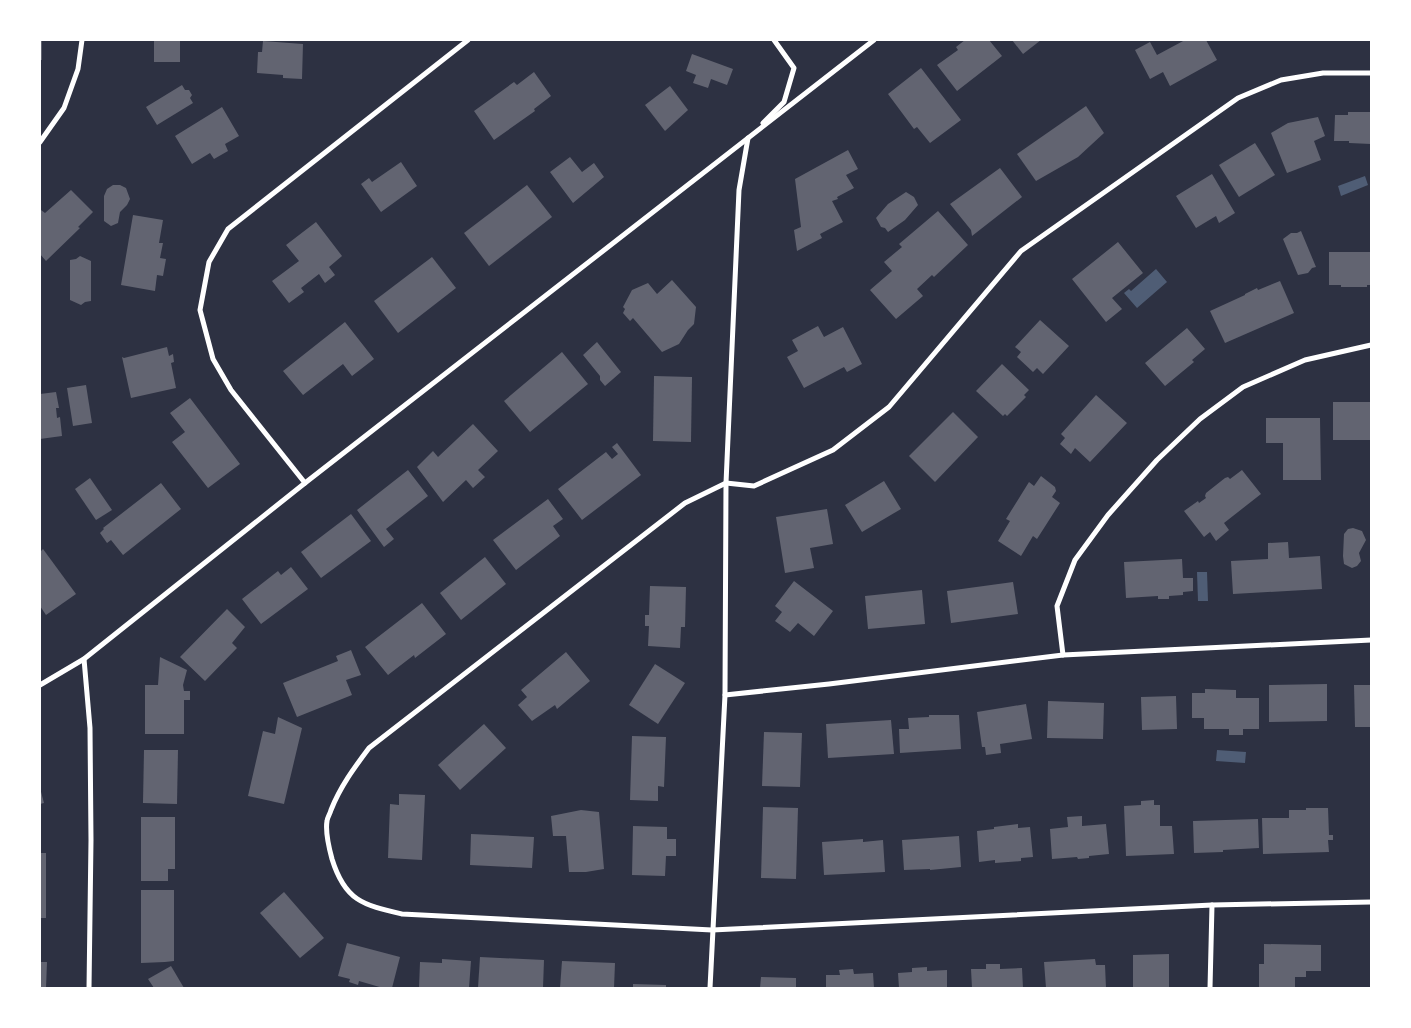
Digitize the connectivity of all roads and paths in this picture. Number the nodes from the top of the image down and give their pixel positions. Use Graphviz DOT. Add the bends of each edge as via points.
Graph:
graph roads {
  1 [pos="82,40"];
  2 [pos="468,40"];
  3 [pos="774,40"];
  4 [pos="874,40"];
  5 [pos="1371,73"];
  6 [pos="748,138"];
  7 [pos="40,142"];
  8 [pos="1371,345"];
  9 [pos="305,483"];
  10 [pos="726,483"];
  11 [pos="1371,640"];
  12 [pos="1063,655"];
  13 [pos="84,659"];
  14 [pos="40,685"];
  15 [pos="725,695"];
  16 [pos="1371,902"];
  17 [pos="1212,905"];
  18 [pos="712,930"];
  19 [pos="89,988"];
  20 [pos="710,988"];
  21 [pos="1210,988"];
  1 -- 7 [label="street" via="78,69 64,108"];
  2 -- 9 [label="street" via="228,230 209,262 200,310 213,359 231,390"];
  3 -- 6 [label="street" via="794,68 784,102"];
  4 -- 6 [label="street"];
  5 -- 10 [label="street" via="1322,73 1281,80 1238,98 1021,251 882,413 832,450 754,486"];
  6 -- 9 [label="street"];
  6 -- 10 [label="street" via="738,190"];
  8 -- 12 [label="street" via="1305,360 1243,387 1200,419 1157,460 1075,560 1056,606"];
  9 -- 13 [label="street"];
  10 -- 15 [label="street"];
  10 -- 18 [label="street" via="685,504 369,748 338,794 326,821 328,847 337,874 347,892 370,907 402,914"];
  11 -- 12 [label="street"];
  12 -- 15 [label="street"];
  13 -- 14 [label="street"];
  13 -- 19 [label="street" via="90,728"];
  15 -- 18 [label="street"];
  16 -- 17 [label="street"];
  17 -- 18 [label="street"];
  17 -- 21 [label="street"];
  18 -- 20 [label="street"];
}
